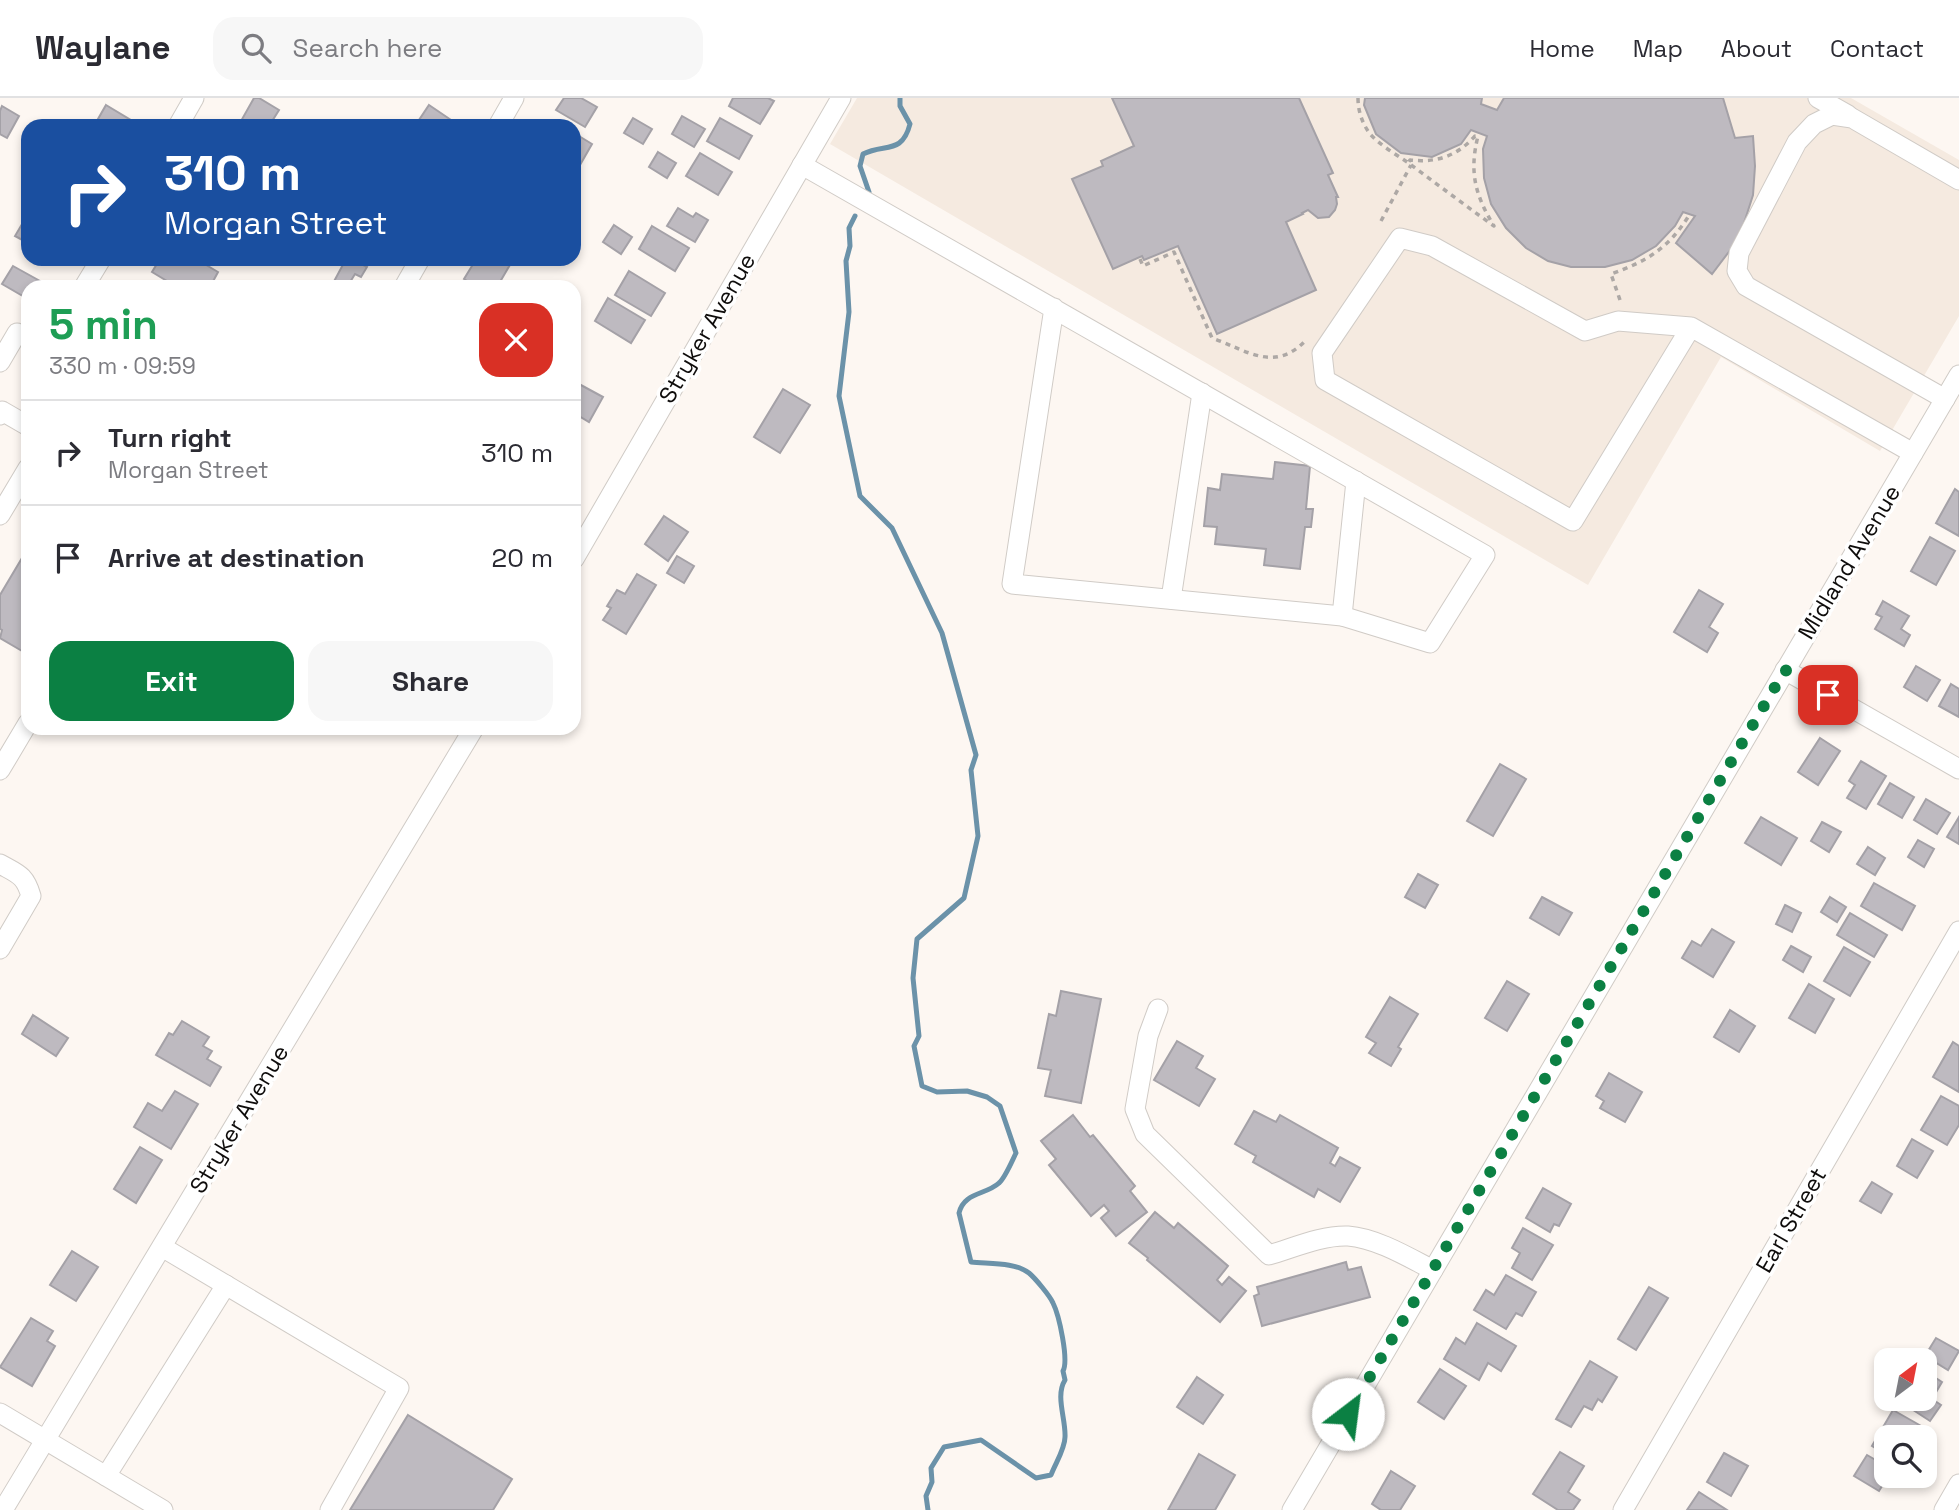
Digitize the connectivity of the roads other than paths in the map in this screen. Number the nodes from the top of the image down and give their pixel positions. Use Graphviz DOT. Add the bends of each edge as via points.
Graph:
graph roads {
  1 [pos="194,98"];
  2 [pos="514,98"];
  3 [pos="841,98"];
  4 [pos="1818,98"];
  5 [pos="1852,118"];
  6 [pos="182,119"];
  7 [pos="502,119"];
  8 [pos="802,165"];
  9 [pos="1959,180"];
  10 [pos="1054,309"];
  11 [pos="1691,327"];
  12 [pos="15,332"];
  13 [pos="0,362"];
  14 [pos="1959,375"];
  15 [pos="1202,393"];
  16 [pos="1945,399"];
  17 [pos="0,415"];
  18 [pos="21,422"];
  19 [pos="1913,453"];
  20 [pos="21,480"];
  21 [pos="1356,481"];
  22 [pos="0,515"];
  23 [pos="581,547"];
  24 [pos="1171,599"];
  25 [pos="1342,616"];
  26 [pos="1785,670"];
  27 [pos="21,735"];
  28 [pos="470,735"];
  29 [pos="1959,769"];
  30 [pos="0,770"];
  31 [pos="0,864"];
  32 [pos="1959,931"];
  33 [pos="0,949"];
  34 [pos="1158,1009"];
  35 [pos="162,1247"];
  36 [pos="1433,1270"];
  37 [pos="226,1285"];
  38 [pos="0,1413"];
  39 [pos="46,1440"];
  40 [pos="106,1476"];
  41 [pos="1959,1484"];
  42 [pos="3,1510"];
  43 [pos="163,1510"];
  44 [pos="330,1510"];
  45 [pos="1292,1510"];
  46 [pos="1623,1510"];
  47 [pos="1944,1510"];
  1 -- 6 [label="street"];
  2 -- 7 [label="street"];
  3 -- 8 [label="street, Stryker Avenue"];
  4 -- 5 [label="street"];
  5 -- 9 [label="street"];
  5 -- 16 [label="street" via="1832,115 1814,124 1797,142 1739,253 1737,271 1746,286"];
  8 -- 10 [label="street"];
  8 -- 23 [label="street, Stryker Avenue"];
  10 -- 15 [label="street"];
  10 -- 24 [label="street" via="1012,584"];
  11 -- 11 [label="street" via="1573,521 1325,380 1322,353 1400,238 1432,246 1585,331 1618,321"];
  11 -- 19 [label="street"];
  12 -- 13 [label="street"];
  14 -- 16 [label="street, Midland Avenue"];
  15 -- 21 [label="street"];
  15 -- 24 [label="street"];
  16 -- 19 [label="street, Midland Avenue"];
  17 -- 18 [label="street" via="2,411"];
  19 -- 26 [label="street, Midland Avenue"];
  20 -- 22 [label="street"];
  21 -- 25 [label="street"];
  21 -- 25 [label="street" via="1485,555 1430,643"];
  24 -- 25 [label="street"];
  26 -- 29 [label="street"];
  26 -- 36 [label="street, Midland Avenue"];
  27 -- 30 [label="street"];
  28 -- 35 [label="street, Stryker Avenue"];
  31 -- 33 [label="street" via="21,876 31,896"];
  32 -- 46 [label="street, Earl Street"];
  34 -- 36 [label="street" via="1148,1036 1135,1109 1145,1134 1240,1228 1269,1255 1329,1237 1349,1236 1389,1247"];
  35 -- 37 [label="street"];
  35 -- 39 [label="street, Stryker Avenue"];
  36 -- 45 [label="street, Midland Avenue"];
  37 -- 40 [label="street"];
  37 -- 44 [label="street" via="400,1388"];
  38 -- 39 [label="street"];
  39 -- 40 [label="street"];
  39 -- 42 [label="street, Stryker Avenue"];
  40 -- 43 [label="street"];
  41 -- 47 [label="street"];
}
